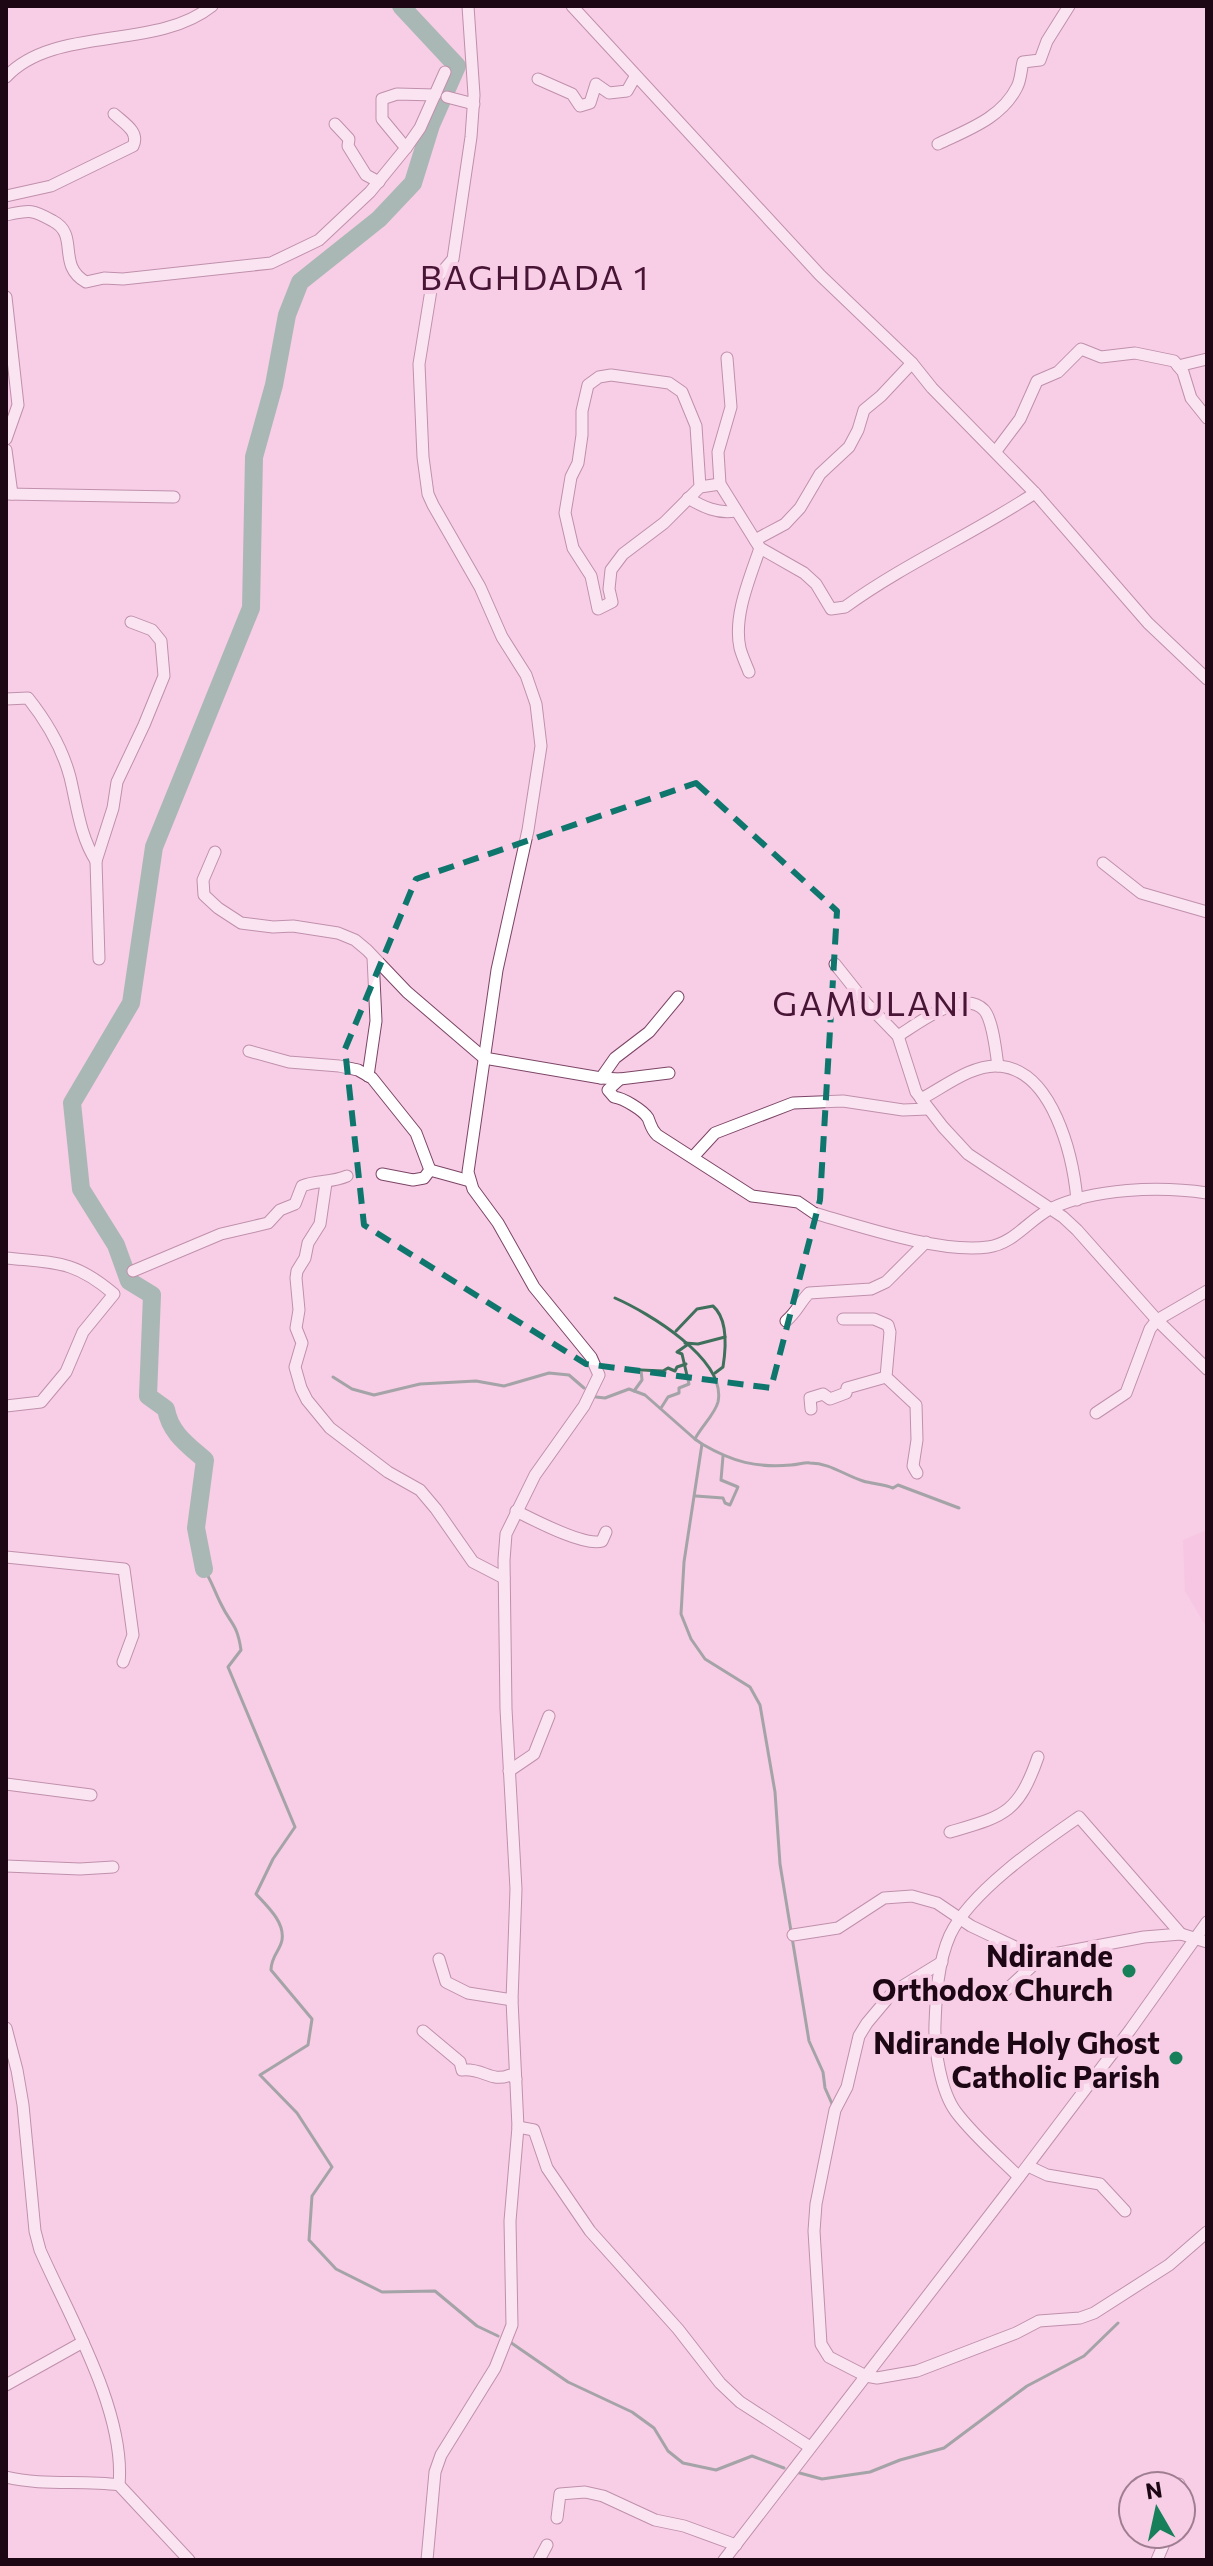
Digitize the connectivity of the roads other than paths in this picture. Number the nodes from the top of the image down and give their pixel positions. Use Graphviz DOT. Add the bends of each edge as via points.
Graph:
graph roads {
  1 [pos="212,6"];
  2 [pos="572,6"];
  3 [pos="1069,6"];
  4 [pos="468,8"];
  5 [pos="445,72"];
  6 [pos="6,77"];
  7 [pos="635,77"];
  8 [pos="538,79"];
  9 [pos="441,96"];
  10 [pos="474,104"];
  11 [pos="114,114"];
  12 [pos="335,124"];
  13 [pos="938,144"];
  14 [pos="406,148"];
  15 [pos="379,182"];
  16 [pos="6,196"];
  17 [pos="6,215"];
  18 [pos="6,297"];
  19 [pos="727,358"];
  20 [pos="1207,359"];
  21 [pos="912,363"];
  22 [pos="1178,366"];
  23 [pos="1207,418"];
  24 [pos="6,439"];
  25 [pos="6,450"];
  26 [pos="996,451"];
  27 [pos="720,484"];
  28 [pos="700,487"];
  29 [pos="1035,493"];
  30 [pos="9,494"];
  31 [pos="174,497"];
  32 [pos="688,498"];
  33 [pos="735,511"];
  34 [pos="758,544"];
  35 [pos="131,622"];
  36 [pos="749,672"];
  37 [pos="1207,679"];
  38 [pos="6,699"];
  39 [pos="215,852"];
  40 [pos="96,861"];
  41 [pos="1103,863"];
  42 [pos="1207,912"];
  43 [pos="373,957"];
  44 [pos="99,959"];
  45 [pos="835,964"];
  46 [pos="678,997"];
  47 [pos="898,1036"];
  48 [pos="249,1051"];
  49 [pos="484,1058"];
  50 [pos="998,1066"];
  51 [pos="669,1073"];
  52 [pos="368,1076"];
  53 [pos="601,1078"];
  54 [pos="620,1079"];
  55 [pos="924,1104"];
  56 [pos="693,1157"];
  57 [pos="430,1170"];
  58 [pos="382,1174"];
  59 [pos="347,1176"];
  60 [pos="470,1181"];
  61 [pos="326,1183"];
  62 [pos="1207,1193"];
  63 [pos="1077,1200"];
  64 [pos="1048,1210"];
  65 [pos="926,1242"];
  66 [pos="6,1258"];
  67 [pos="133,1271"];
  68 [pos="1207,1291"];
  69 [pos="843,1319"];
  70 [pos="1157,1320"];
  71 [pos="786,1321"];
  72 [pos="1207,1369"];
  73 [pos="886,1377"];
  74 [pos="6,1406"];
  75 [pos="811,1409"];
  76 [pos="1096,1413"];
  77 [pos="917,1473"];
  78 [pos="516,1511"];
  79 [pos="606,1532"];
  80 [pos="6,1557"];
  81 [pos="504,1578"];
  82 [pos="123,1662"];
  83 [pos="549,1716"];
  84 [pos="1038,1757"];
  85 [pos="509,1771"];
  86 [pos="6,1784"];
  87 [pos="91,1795"];
  88 [pos="950,1832"];
  89 [pos="6,1866"];
  90 [pos="113,1867"];
  91 [pos="960,1918"];
  92 [pos="1207,1922"];
  93 [pos="1181,1934"];
  94 [pos="793,1935"];
  95 [pos="1202,1940"];
  96 [pos="1043,1956"];
  97 [pos="439,1959"];
  98 [pos="942,1962"];
  99 [pos="1003,1993"];
  100 [pos="512,2000"];
  101 [pos="6,2028"];
  102 [pos="423,2031"];
  103 [pos="516,2079"];
  104 [pos="518,2127"];
  105 [pos="1028,2166"];
  106 [pos="1019,2177"];
  107 [pos="1125,2211"];
  108 [pos="1207,2232"];
  109 [pos="83,2342"];
  110 [pos="866,2376"];
  111 [pos="6,2385"];
  112 [pos="810,2447"];
  113 [pos="6,2477"];
  114 [pos="119,2485"];
  115 [pos="557,2518"];
  116 [pos="547,2545"];
  117 [pos="736,2545"];
  118 [pos="174,2546"];
  119 [pos="168,2559"];
  120 [pos="189,2560"];
  121 [pos="427,2560"];
  122 [pos="539,2560"];
  123 [pos="724,2560"];
  1 -- 6 [label="street" via="183,25 35,56"];
  2 -- 7 [label="street"];
  3 -- 13 [label="street" via="1040,60 1023,62 1017,87 1003,106 985,122"];
  4 -- 10 [label="street"];
  5 -- 9 [label="street"];
  7 -- 8 [label="street" via="627,91 609,93 596,84 590,103 580,106 572,94"];
  7 -- 21 [label="street" via="820,275"];
  9 -- 10 [label="street"];
  9 -- 14 [label="street"];
  9 -- 14 [label="street" via="397,94 382,99 382,119"];
  10 -- 49 [label="street" via="451,264 430,291 419,364 423,457 428,494 526,675 541,746"];
  11 -- 16 [label="street" via="135,134 133,146 51,186"];
  12 -- 15 [label="street" via="349,139 366,175"];
  14 -- 15 [label="street"];
  15 -- 17 [label="street" via="319,240 271,263 137,278 86,282 69,263 60,223 37,211"];
  18 -- 24 [label="street" via="18,405"];
  19 -- 27 [label="street" via="731,407 718,452"];
  20 -- 22 [label="street"];
  21 -- 26 [label="street"];
  21 -- 34 [label="street" via="864,410 849,447 820,474 800,508"];
  22 -- 23 [label="street" via="1191,398"];
  22 -- 26 [label="street" via="1135,353 1101,357 1081,349 1058,372 1037,381 1020,419"];
  25 -- 30 [label="street"];
  26 -- 29 [label="street"];
  27 -- 28 [label="street"];
  27 -- 33 [label="street"];
  28 -- 32 [label="street"];
  28 -- 32 [label="street" via="696,426 682,392 669,383 623,376 592,381 584,399 578,463 565,507 573,548 591,576 598,609 612,602 611,570 623,554"];
  29 -- 34 [label="street" via="840,609 831,609 804,573"];
  29 -- 37 [label="street" via="1148,623"];
  30 -- 31 [label="street"];
  32 -- 33 [label="street" via="713,510"];
  33 -- 34 [label="street"];
  34 -- 36 [label="street" via="739,629"];
  35 -- 40 [label="street" via="152,630 161,641 164,676 117,782"];
  38 -- 40 [label="street" via="28,698 56,739 86,845"];
  39 -- 43 [label="street" via="202,887 218,908 241,923 338,933"];
  40 -- 44 [label="street"];
  41 -- 42 [label="street" via="1141,893"];
  43 -- 49 [label="street"];
  43 -- 52 [label="street" via="376,1030"];
  45 -- 47 [label="street"];
  46 -- 53 [label="street"];
  47 -- 50 [label="street" via="952,1004 977,1006 989,1020"];
  47 -- 55 [label="street" via="911,1082"];
  48 -- 52 [label="street"];
  49 -- 53 [label="street"];
  49 -- 60 [label="street" via="468,1161"];
  50 -- 55 [label="street" via="970,1072"];
  50 -- 63 [label="street" via="1030,1077 1046,1099 1067,1147"];
  51 -- 54 [label="street"];
  52 -- 57 [label="street" via="416,1133"];
  53 -- 54 [label="street"];
  54 -- 56 [label="street" via="608,1090 614,1097 646,1116 657,1135"];
  55 -- 56 [label="street" via="892,1109 843,1101 793,1103 715,1133"];
  55 -- 64 [label="street" via="968,1154"];
  56 -- 65 [label="street" via="752,1196 798,1202 814,1213"];
  57 -- 58 [label="street" via="413,1180"];
  57 -- 60 [label="street"];
  59 -- 61 [label="street"];
  60 -- 78 [label="street" via="534,1287 591,1357 599,1375"];
  61 -- 67 [label="street" via="302,1186 295,1204 268,1223 217,1235"];
  61 -- 81 [label="street" via="320,1224 296,1278 296,1328 302,1343 295,1367 301,1388 330,1428 420,1490 473,1562"];
  62 -- 63 [label="street" via="1165,1188"];
  63 -- 64 [label="street"];
  64 -- 65 [label="street" via="991,1247"];
  64 -- 70 [label="street" via="1077,1230"];
  65 -- 71 [label="street" via="886,1282 871,1289 809,1293"];
  66 -- 74 [label="street" via="75,1267 114,1294 83,1332 66,1372 41,1402"];
  68 -- 70 [label="street"];
  69 -- 73 [label="street" via="874,1319 888,1325"];
  70 -- 72 [label="street"];
  70 -- 76 [label="street" via="1126,1393"];
  73 -- 75 [label="street" via="847,1388 830,1399 823,1394 810,1398"];
  73 -- 77 [label="street" via="916,1405"];
  78 -- 79 [label="street" via="596,1543"];
  78 -- 81 [label="street" via="506,1534"];
  80 -- 82 [label="street" via="124,1569 133,1635"];
  81 -- 85 [label="street"];
  83 -- 85 [label="street" via="534,1754"];
  84 -- 88 [label="street" via="1018,1801 1004,1814"];
  85 -- 100 [label="street" via="516,1889"];
  86 -- 87 [label="street"];
  89 -- 90 [label="street"];
  91 -- 93 [label="street" via="1008,1870 1079,1817"];
  91 -- 94 [label="street" via="937,1903 897,1895 872,1903 838,1928"];
  91 -- 96 [label="street"];
  91 -- 98 [label="street"];
  92 -- 95 [label="street"];
  93 -- 95 [label="street"];
  93 -- 96 [label="street"];
  95 -- 105 [label="street"];
  96 -- 99 [label="street"];
  97 -- 100 [label="street" via="446,1982 468,1993"];
  98 -- 106 [label="street" via="934,2041 946,2095"];
  98 -- 110 [label="street" via="893,1992 859,2036 847,2087 835,2110 816,2204 821,2344 829,2357"];
  100 -- 103 [label="street"];
  101 -- 109 [label="street" via="23,2105 35,2231"];
  102 -- 103 [label="street" via="460,2062 462,2070"];
  103 -- 104 [label="street"];
  104 -- 112 [label="street" via="534,2130 552,2176 590,2231 730,2395"];
  104 -- 121 [label="street" via="510,2221 510,2334 441,2455"];
  105 -- 106 [label="street"];
  105 -- 107 [label="street" via="1047,2175 1100,2184"];
  106 -- 110 [label="street"];
  108 -- 110 [label="street" via="1169,2265 1094,2313 1039,2321 917,2371"];
  109 -- 111 [label="street"];
  109 -- 114 [label="street" via="118,2443"];
  110 -- 112 [label="street"];
  112 -- 117 [label="street"];
  113 -- 114 [label="street"];
  114 -- 118 [label="street"];
  115 -- 117 [label="street" via="560,2494 585,2492"];
  116 -- 122 [label="street"];
  117 -- 123 [label="street"];
  118 -- 119 [label="street"];
  118 -- 120 [label="street"];
}
